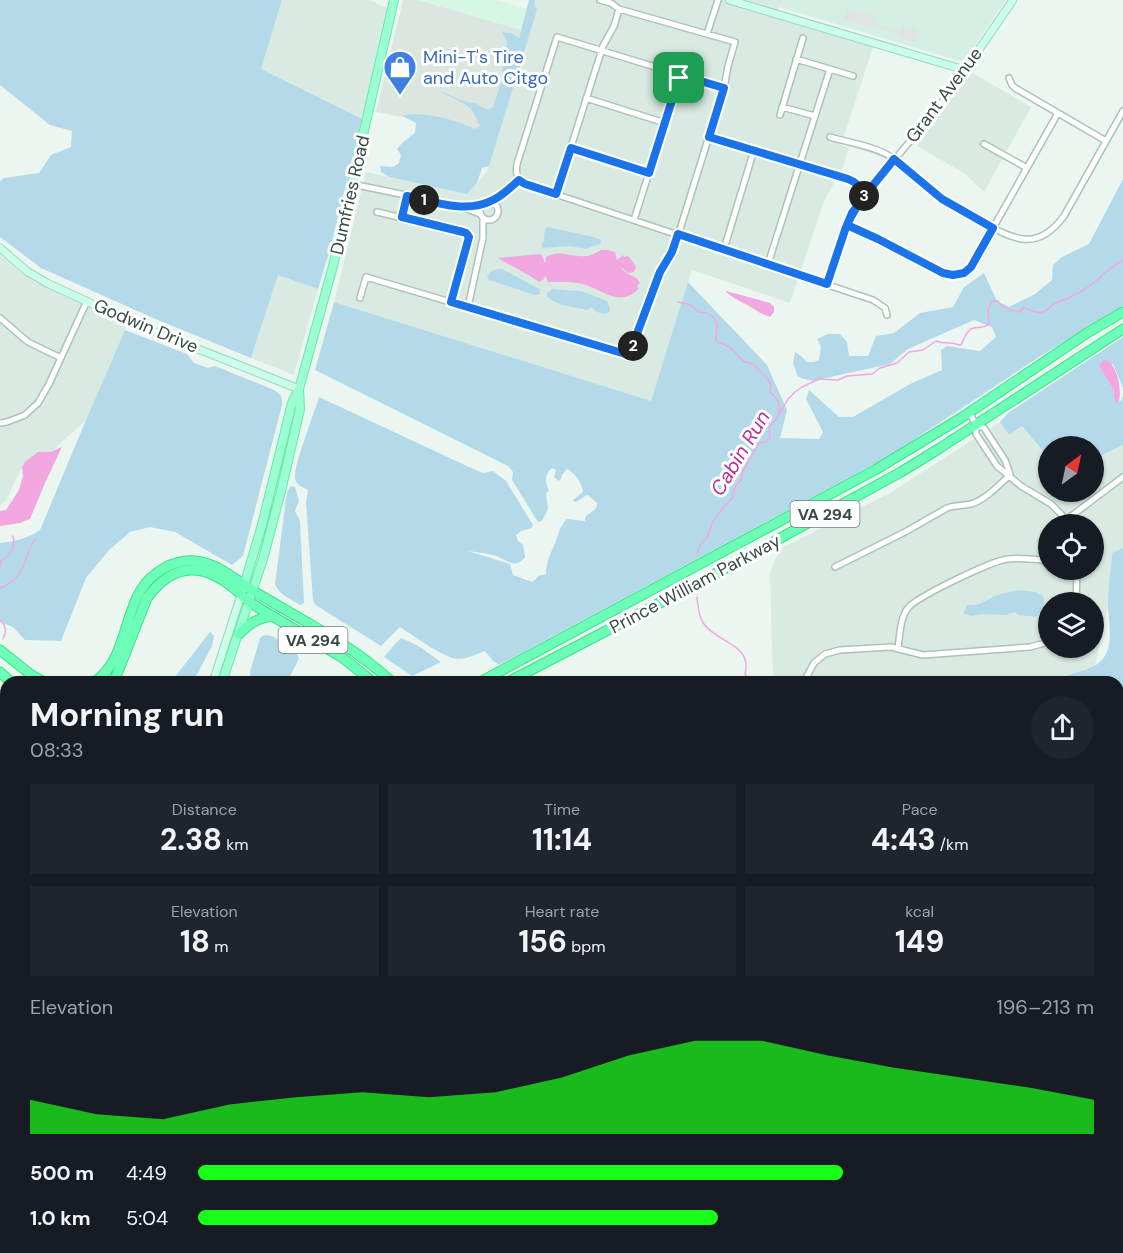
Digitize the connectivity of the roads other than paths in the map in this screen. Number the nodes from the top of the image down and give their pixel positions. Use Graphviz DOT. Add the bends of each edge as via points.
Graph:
graph roads {
  1 [pos="394,0"];
  2 [pos="600,0"];
  3 [pos="718,0"];
  4 [pos="729,0"];
  5 [pos="1013,0"];
  6 [pos="619,9"];
  7 [pos="707,34"];
  8 [pos="803,38"];
  9 [pos="601,51"];
  10 [pos="796,59"];
  11 [pos="830,69"];
  12 [pos="965,70"];
  13 [pos="680,75"];
  14 [pos="853,76"];
  15 [pos="1010,78"];
  16 [pos="724,88"];
  17 [pos="586,98"];
  18 [pos="782,107"];
  19 [pos="1123,111"];
  20 [pos="1058,113"];
  21 [pos="780,116"];
  22 [pos="815,117"];
  23 [pos="665,123"];
  24 [pos="709,137"];
  25 [pos="830,137"];
  26 [pos="1106,141"];
  27 [pos="984,144"];
  28 [pos="571,148"];
  29 [pos="754,150"];
  30 [pos="894,159"];
  31 [pos="800,164"];
  32 [pos="1027,168"];
  33 [pos="649,173"];
  34 [pos="519,180"];
  35 [pos="352,184"];
  36 [pos="867,193"];
  37 [pos="503,194"];
  38 [pos="556,194"];
  39 [pos="407,196"];
  40 [pos="490,202"];
  41 [pos="481,205"];
  42 [pos="459,206"];
  43 [pos="497,207"];
  44 [pos="377,212"];
  45 [pos="402,217"];
  46 [pos="481,217"];
  47 [pos="492,220"];
  48 [pos="634,220"];
  49 [pos="847,225"];
  50 [pos="993,228"];
  51 [pos="678,234"];
  52 [pos="483,238"];
  53 [pos="0,248"];
  54 [pos="724,249"];
  55 [pos="768,264"];
  56 [pos="827,284"];
  57 [pos="360,298"];
  58 [pos="87,301"];
  59 [pos="451,302"];
  60 [pos="468,307"];
  61 [pos="1123,312"];
  62 [pos="887,315"];
  63 [pos="0,318"];
  64 [pos="1123,329"];
  65 [pos="61,358"];
  66 [pos="299,389"];
  67 [pos="969,412"];
  68 [pos="0,423"];
  69 [pos="976,424"];
  70 [pos="1010,475"];
  71 [pos="1123,477"];
  72 [pos="1060,514"];
  73 [pos="1077,514"];
  74 [pos="1038,559"];
  75 [pos="835,567"];
  76 [pos="248,587"];
  77 [pos="241,595"];
  78 [pos="249,602"];
  79 [pos="272,616"];
  80 [pos="238,634"];
  81 [pos="1038,645"];
  82 [pos="898,648"];
  83 [pos="0,651"];
  84 [pos="539,652"];
  85 [pos="27,676"];
  86 [pos="34,676"];
  87 [pos="101,676"];
  88 [pos="116,676"];
  89 [pos="215,676"];
  90 [pos="224,676"];
  91 [pos="366,676"];
  92 [pos="386,676"];
  93 [pos="492,676"];
  94 [pos="503,676"];
  95 [pos="520,676"];
  96 [pos="807,676"];
  1 -- 35 [label="main road, Dumfries Road"];
  2 -- 6 [label="street"];
  3 -- 7 [label="street"];
  4 -- 12 [label="street"];
  5 -- 12 [label="street, Grant Avenue"];
  6 -- 7 [label="street"];
  6 -- 9 [label="street"];
  7 -- 16 [label="street" via="735,42"];
  8 -- 10 [label="street"];
  9 -- 13 [label="street"];
  9 -- 17 [label="street"];
  9 -- 34 [label="street" via="557,37 517,164"];
  10 -- 11 [label="street"];
  10 -- 18 [label="street"];
  11 -- 14 [label="street"];
  11 -- 22 [label="street"];
  12 -- 30 [label="street, Grant Avenue"];
  13 -- 16 [label="street"];
  13 -- 23 [label="street"];
  15 -- 20 [label="street" via="1015,88"];
  16 -- 24 [label="street"];
  17 -- 23 [label="street"];
  17 -- 28 [label="street"];
  18 -- 21 [label="street"];
  18 -- 22 [label="street"];
  19 -- 26 [label="street"];
  20 -- 26 [label="street"];
  20 -- 32 [label="street"];
  22 -- 31 [label="street"];
  23 -- 33 [label="street"];
  24 -- 29 [label="street"];
  24 -- 51 [label="street"];
  25 -- 30 [label="street" via="880,151"];
  26 -- 50 [label="street" via="1052,230 1039,237 1020,239"];
  27 -- 32 [label="street"];
  28 -- 33 [label="street"];
  28 -- 38 [label="street"];
  29 -- 31 [label="street"];
  29 -- 54 [label="street"];
  30 -- 36 [label="street, Grant Avenue"];
  30 -- 50 [label="street" via="942,199"];
  31 -- 36 [label="street" via="848,179"];
  31 -- 55 [label="street"];
  32 -- 50 [label="street"];
  33 -- 48 [label="street"];
  34 -- 37 [label="street"];
  34 -- 38 [label="street"];
  35 -- 39 [label="street"];
  35 -- 66 [label="main road, Dumfries Road"];
  36 -- 49 [label="street, Grant Avenue"];
  37 -- 40 [label="street"];
  37 -- 43 [label="street"];
  38 -- 48 [label="street"];
  39 -- 42 [label="street"];
  39 -- 45 [label="street"];
  40 -- 41 [label="street"];
  40 -- 43 [label="street"];
  41 -- 42 [label="street"];
  41 -- 46 [label="street"];
  42 -- 46 [label="street"];
  43 -- 47 [label="street" via="498,213"];
  44 -- 45 [label="street"];
  45 -- 59 [label="street" via="468,235"];
  46 -- 47 [label="street"];
  46 -- 52 [label="street"];
  47 -- 52 [label="street"];
  48 -- 51 [label="street"];
  49 -- 50 [label="street" via="953,275 971,267"];
  49 -- 56 [label="street, Grant Avenue"];
  51 -- 54 [label="street"];
  51 -- 60 [label="street" via="629,355"];
  52 -- 60 [label="street"];
  53 -- 58 [label="street, Godwin Drive" via="39,278"];
  54 -- 55 [label="street"];
  55 -- 56 [label="street"];
  56 -- 62 [label="street" via="878,302"];
  57 -- 59 [label="street" via="366,277"];
  58 -- 65 [label="street"];
  58 -- 66 [label="street, Godwin Drive"];
  59 -- 60 [label="street"];
  61 -- 67 [label="highway, Prince William Parkway / VA 294"];
  63 -- 65 [label="street" via="28,342"];
  64 -- 69 [label="highway, Prince William Parkway / VA 294"];
  65 -- 68 [label="street" via="32,410"];
  66 -- 76 [label="main road, Dumfries Road" via="292,403"];
  67 -- 69 [label="street"];
  67 -- 84 [label="highway, Prince William Parkway / VA 294" via="875,470"];
  69 -- 70 [label="street" via="985,430 1005,460"];
  69 -- 70 [label="street" via="976,434 997,466"];
  69 -- 95 [label="highway, Prince William Parkway / VA 294" via="842,505"];
  70 -- 72 [label="street"];
  70 -- 75 [label="street" via="976,502 947,508"];
  71 -- 73 [label="street"];
  74 -- 82 [label="street" via="1003,560 919,598 905,613"];
  76 -- 77 [label="main road, Dumfries Road"];
  76 -- 78 [label="main road, Dumfries Road"];
  76 -- 87 [label="highway" via="204,562 184,561 166,567 141,590 113,662"];
  76 -- 92 [label="highway, VA 294" via="344,644"];
  77 -- 78 [label="highway, VA 294"];
  77 -- 88 [label="highway" via="203,571 182,571 162,580 142,609"];
  77 -- 89 [label="street"];
  78 -- 79 [label="highway, VA 294"];
  78 -- 80 [label="main road, Dumfries Road"];
  79 -- 80 [label="highway" via="255,620"];
  79 -- 91 [label="highway, VA 294"];
  80 -- 90 [label="main road, Dumfries Road"];
  81 -- 82 [label="street" via="923,655"];
  82 -- 96 [label="street" via="834,651 814,663"];
  83 -- 85 [label="highway"];
  83 -- 86 [label="highway"];
  84 -- 93 [label="highway, VA 294"];
  84 -- 94 [label="highway" via="528,663"];
}
